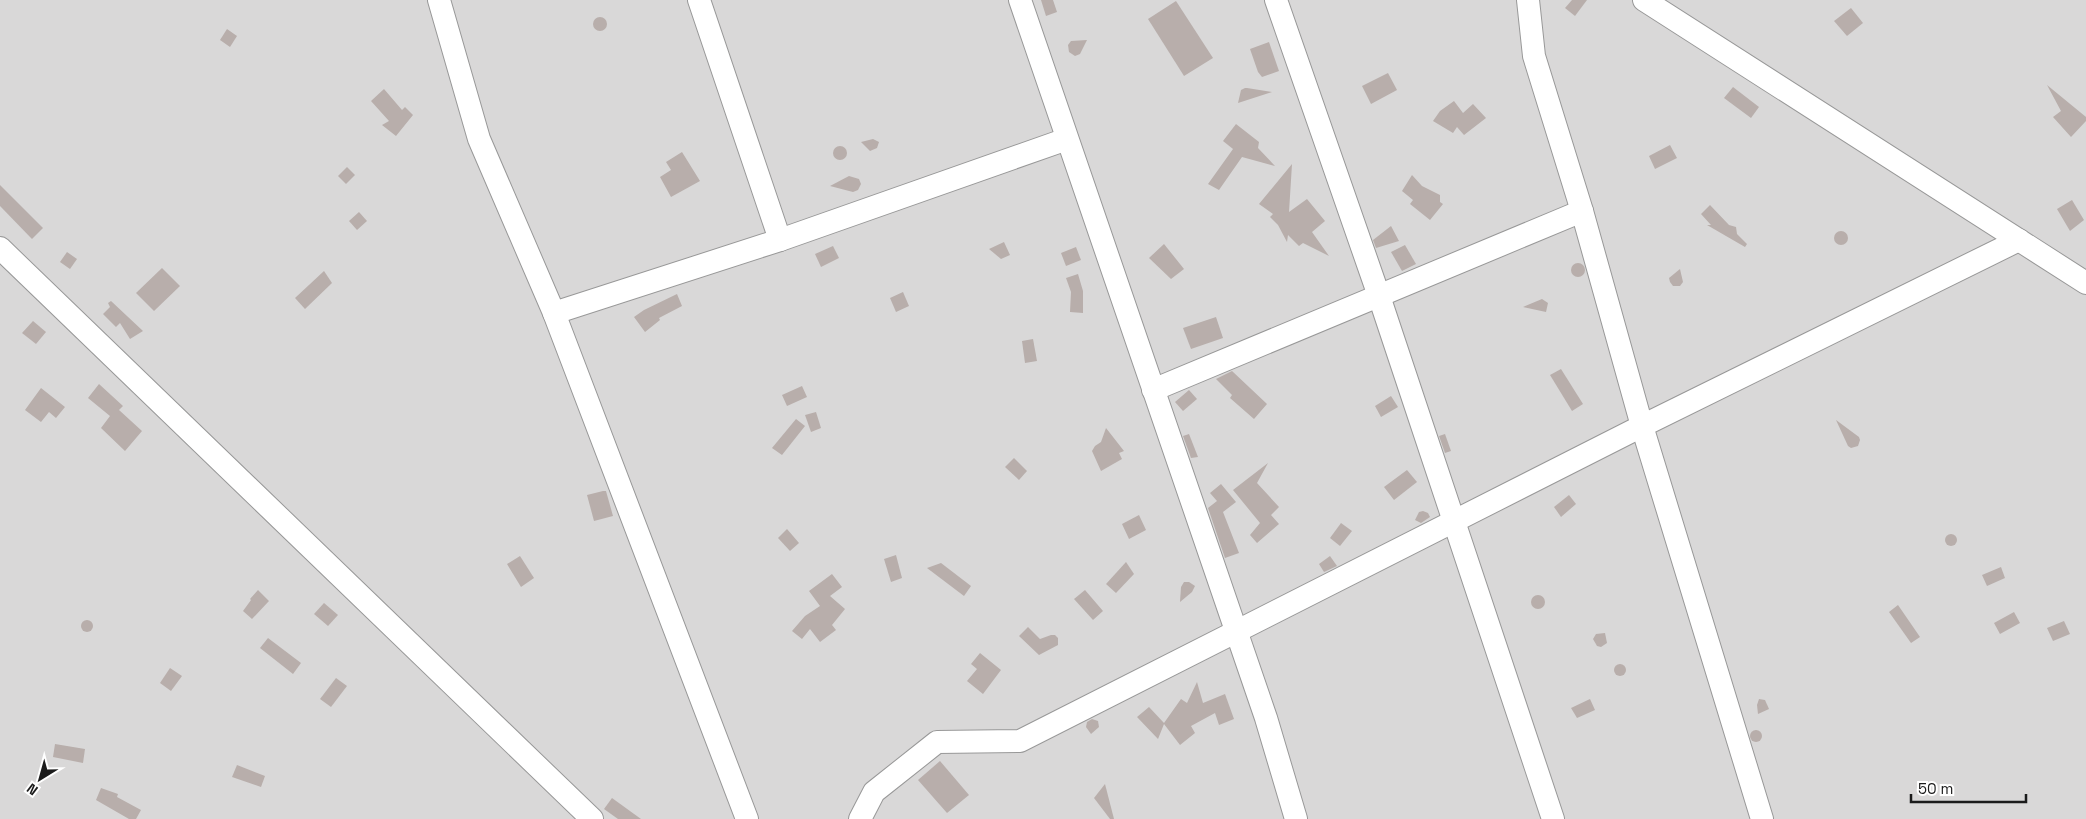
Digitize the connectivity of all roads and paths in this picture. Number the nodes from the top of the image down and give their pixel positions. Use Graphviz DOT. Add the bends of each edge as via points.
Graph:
graph roads {
  1 [pos="439,0"];
  2 [pos="699,0"];
  3 [pos="1020,0"];
  4 [pos="1276,0"];
  5 [pos="1528,0"];
  6 [pos="1644,0"];
  7 [pos="1067,139"];
  8 [pos="1582,211"];
  9 [pos="780,240"];
  10 [pos="2019,240"];
  11 [pos="0,248"];
  12 [pos="2086,283"];
  13 [pos="1378,296"];
  14 [pos="554,312"];
  15 [pos="1153,390"];
  16 [pos="1642,426"];
  17 [pos="1454,523"];
  18 [pos="1236,631"];
  19 [pos="592,819"];
  20 [pos="747,819"];
  21 [pos="860,819"];
  22 [pos="1296,819"];
  23 [pos="1553,819"];
  24 [pos="1762,819"];
  1 -- 14 [label="street" via="479,139"];
  2 -- 9 [label="street"];
  3 -- 7 [label="street"];
  4 -- 13 [label="street"];
  5 -- 8 [label="street" via="1534,56"];
  6 -- 10 [label="street"];
  7 -- 9 [label="street"];
  7 -- 15 [label="street"];
  8 -- 13 [label="street"];
  8 -- 16 [label="street"];
  9 -- 14 [label="street"];
  10 -- 12 [label="street"];
  10 -- 16 [label="street"];
  11 -- 19 [label="street"];
  13 -- 15 [label="street"];
  13 -- 17 [label="street"];
  14 -- 20 [label="street"];
  15 -- 18 [label="street"];
  16 -- 17 [label="street"];
  16 -- 24 [label="street"];
  17 -- 18 [label="street"];
  17 -- 23 [label="street"];
  18 -- 21 [label="street" via="1020,741 937,742 874,792"];
  18 -- 22 [label="street"];
}
